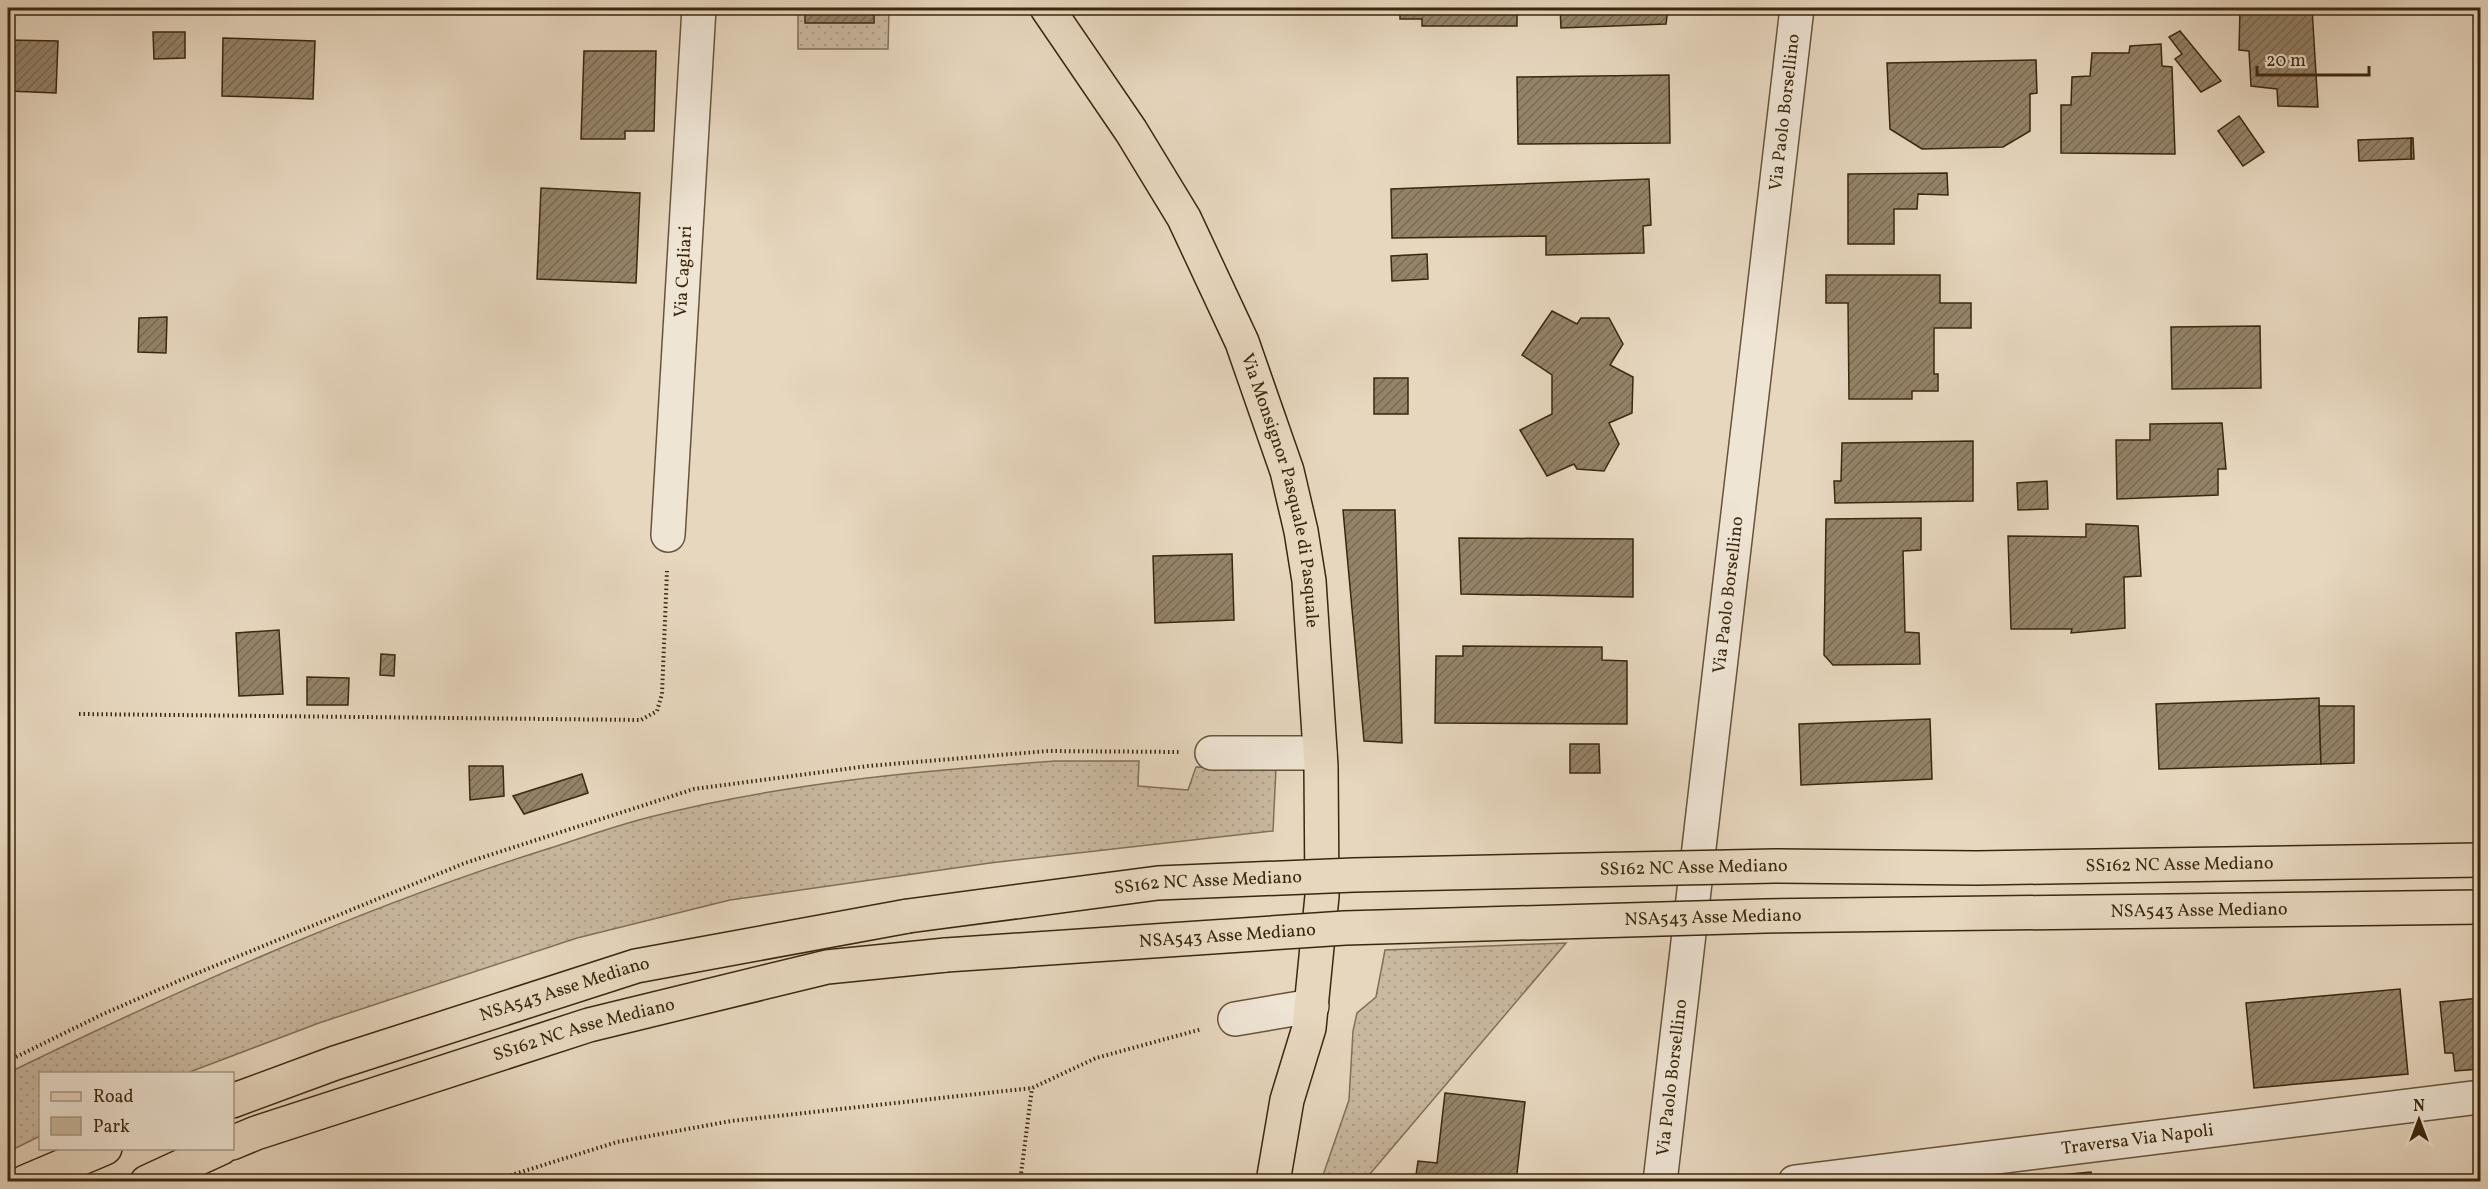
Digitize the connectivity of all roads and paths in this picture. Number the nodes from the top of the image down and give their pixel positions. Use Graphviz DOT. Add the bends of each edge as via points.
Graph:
graph roads {
  1 [pos="699,8"];
  2 [pos="1047,8"];
  3 [pos="1797,8"];
  4 [pos="668,535"];
  5 [pos="78,714"];
  6 [pos="1212,753"];
  7 [pos="1320,753"];
  8 [pos="2481,860"];
  9 [pos="2481,907"];
  10 [pos="908,916"];
  11 [pos="946,955"];
  12 [pos="1310,1017"];
  13 [pos="1234,1019"];
  14 [pos="8,1061"];
  15 [pos="1032,1088"];
  16 [pos="2481,1097"];
  17 [pos="234,1100"];
  18 [pos="234,1142"];
  19 [pos="102,1150"];
  20 [pos="219,1150"];
  21 [pos="25,1182"];
  22 [pos="147,1182"];
  23 [pos="489,1182"];
  24 [pos="1020,1182"];
  25 [pos="1273,1182"];
  26 [pos="1660,1182"];
  27 [pos="1795,1182"];
  1 -- 4 [label="street, Via Cagliari"];
  2 -- 7 [label="main road, Via Monsignor Pasquale di Pasquale" via="1131,131 1184,218 1242,342 1287,471 1301,531 1309,581"];
  3 -- 26 [label="street, Via Paolo Borsellino"];
  4 -- 5 [label="path" via="662,694 657,711 641,720"];
  6 -- 7 [label="street"];
  6 -- 14 [label="path" via="1048,751 868,766 694,789 465,863 183,979"];
  7 -- 12 [label="main road, Via Monsignor Pasquale di Pasquale" via="1322,896"];
  8 -- 10 [label="main road, SS162 NC Asse Mediano, bridge" via="1977,868 1775,866 1319,876 1158,883"];
  9 -- 11 [label="main road, NSA543 Asse Mediano, bridge" via="1765,916 1368,927"];
  10 -- 17 [label="main road, NSA543 Asse Mediano" via="636,966 335,1063"];
  11 -- 18 [label="main road, SS162 NC Asse Mediano" via="827,967 590,1025"];
  12 -- 13 [label="street"];
  12 -- 25 [label="main road, Via Monsignor Pasquale di Pasquale" via="1287,1100"];
  13 -- 15 [label="path" via="1096,1058"];
  15 -- 23 [label="path" via="731,1121 617,1142"];
  15 -- 24 [label="path"];
  16 -- 27 [label="street, Traversa Via Napoli"];
  19 -- 21 [label="main road"];
  20 -- 22 [label="main road"];
}
